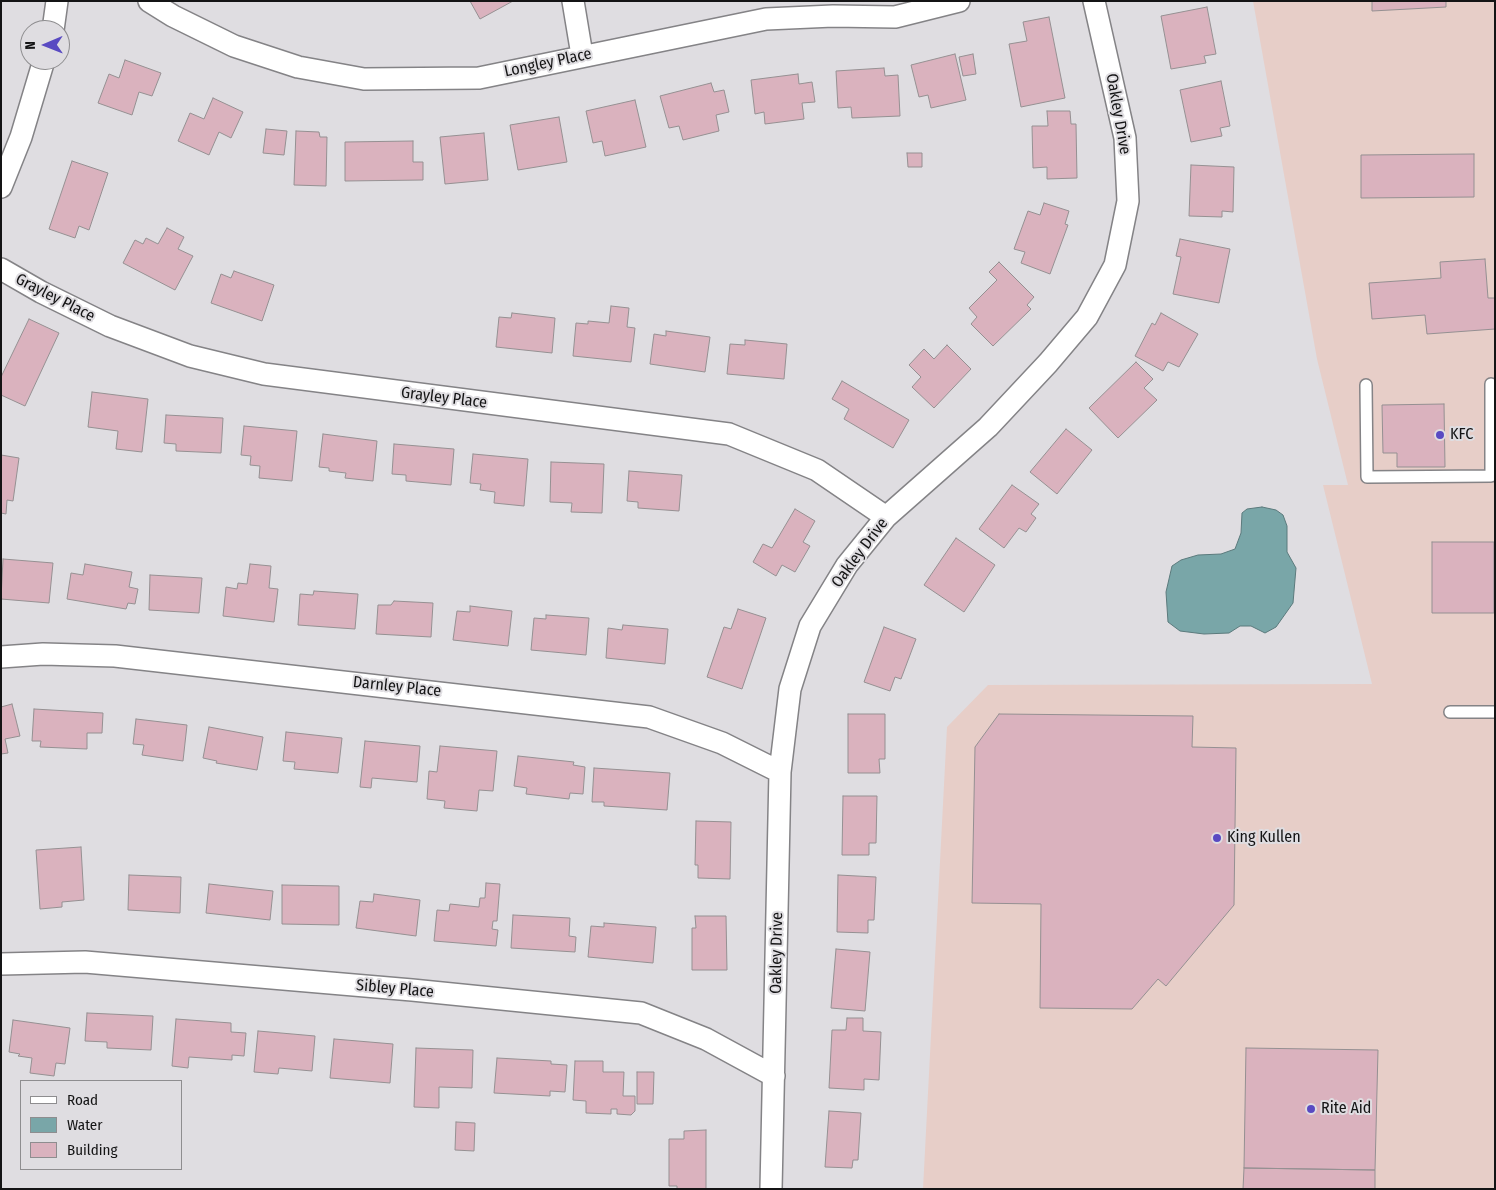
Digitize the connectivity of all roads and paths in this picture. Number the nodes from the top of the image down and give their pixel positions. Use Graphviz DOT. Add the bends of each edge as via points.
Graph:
graph roads {
  1 [pos="57,1"];
  2 [pos="148,1"];
  3 [pos="573,1"];
  4 [pos="958,1"];
  5 [pos="1094,1"];
  6 [pos="54,20"];
  7 [pos="582,55"];
  8 [pos="41,70"];
  9 [pos="1,187"];
  10 [pos="1,269"];
  11 [pos="1491,384"];
  12 [pos="1366,385"];
  13 [pos="886,517"];
  14 [pos="1,657"];
  15 [pos="1450,712"];
  16 [pos="1495,712"];
  17 [pos="780,772"];
  18 [pos="1,964"];
  19 [pos="774,1076"];
  20 [pos="771,1189"];
  1 -- 6 [label="street"];
  2 -- 7 [label="street, Longley Place" via="234,46 298,68 364,79 479,78"];
  3 -- 7 [label="street"];
  4 -- 7 [label="street, Longley Place" via="895,17 766,19"];
  5 -- 13 [label="street, Oakley Drive" via="1125,138 1128,202 1115,264 1087,317 1048,364 988,427"];
  8 -- 9 [label="street" via="21,137"];
  10 -- 13 [label="street, Grayley Place" via="110,326 190,356 264,374 729,434 817,470"];
  11 -- 12 [label="lane" via="1491,476 1367,477"];
  13 -- 17 [label="street, Oakley Drive" via="847,565 810,626 790,690"];
  14 -- 17 [label="street, Darnley Place" via="43,654 116,656 649,717 722,743"];
  15 -- 16 [label="lane"];
  17 -- 19 [label="street, Oakley Drive"];
  18 -- 19 [label="street, Sibley Place" via="85,962 641,1013 706,1040"];
  19 -- 20 [label="street, Oakley Drive"];
}
